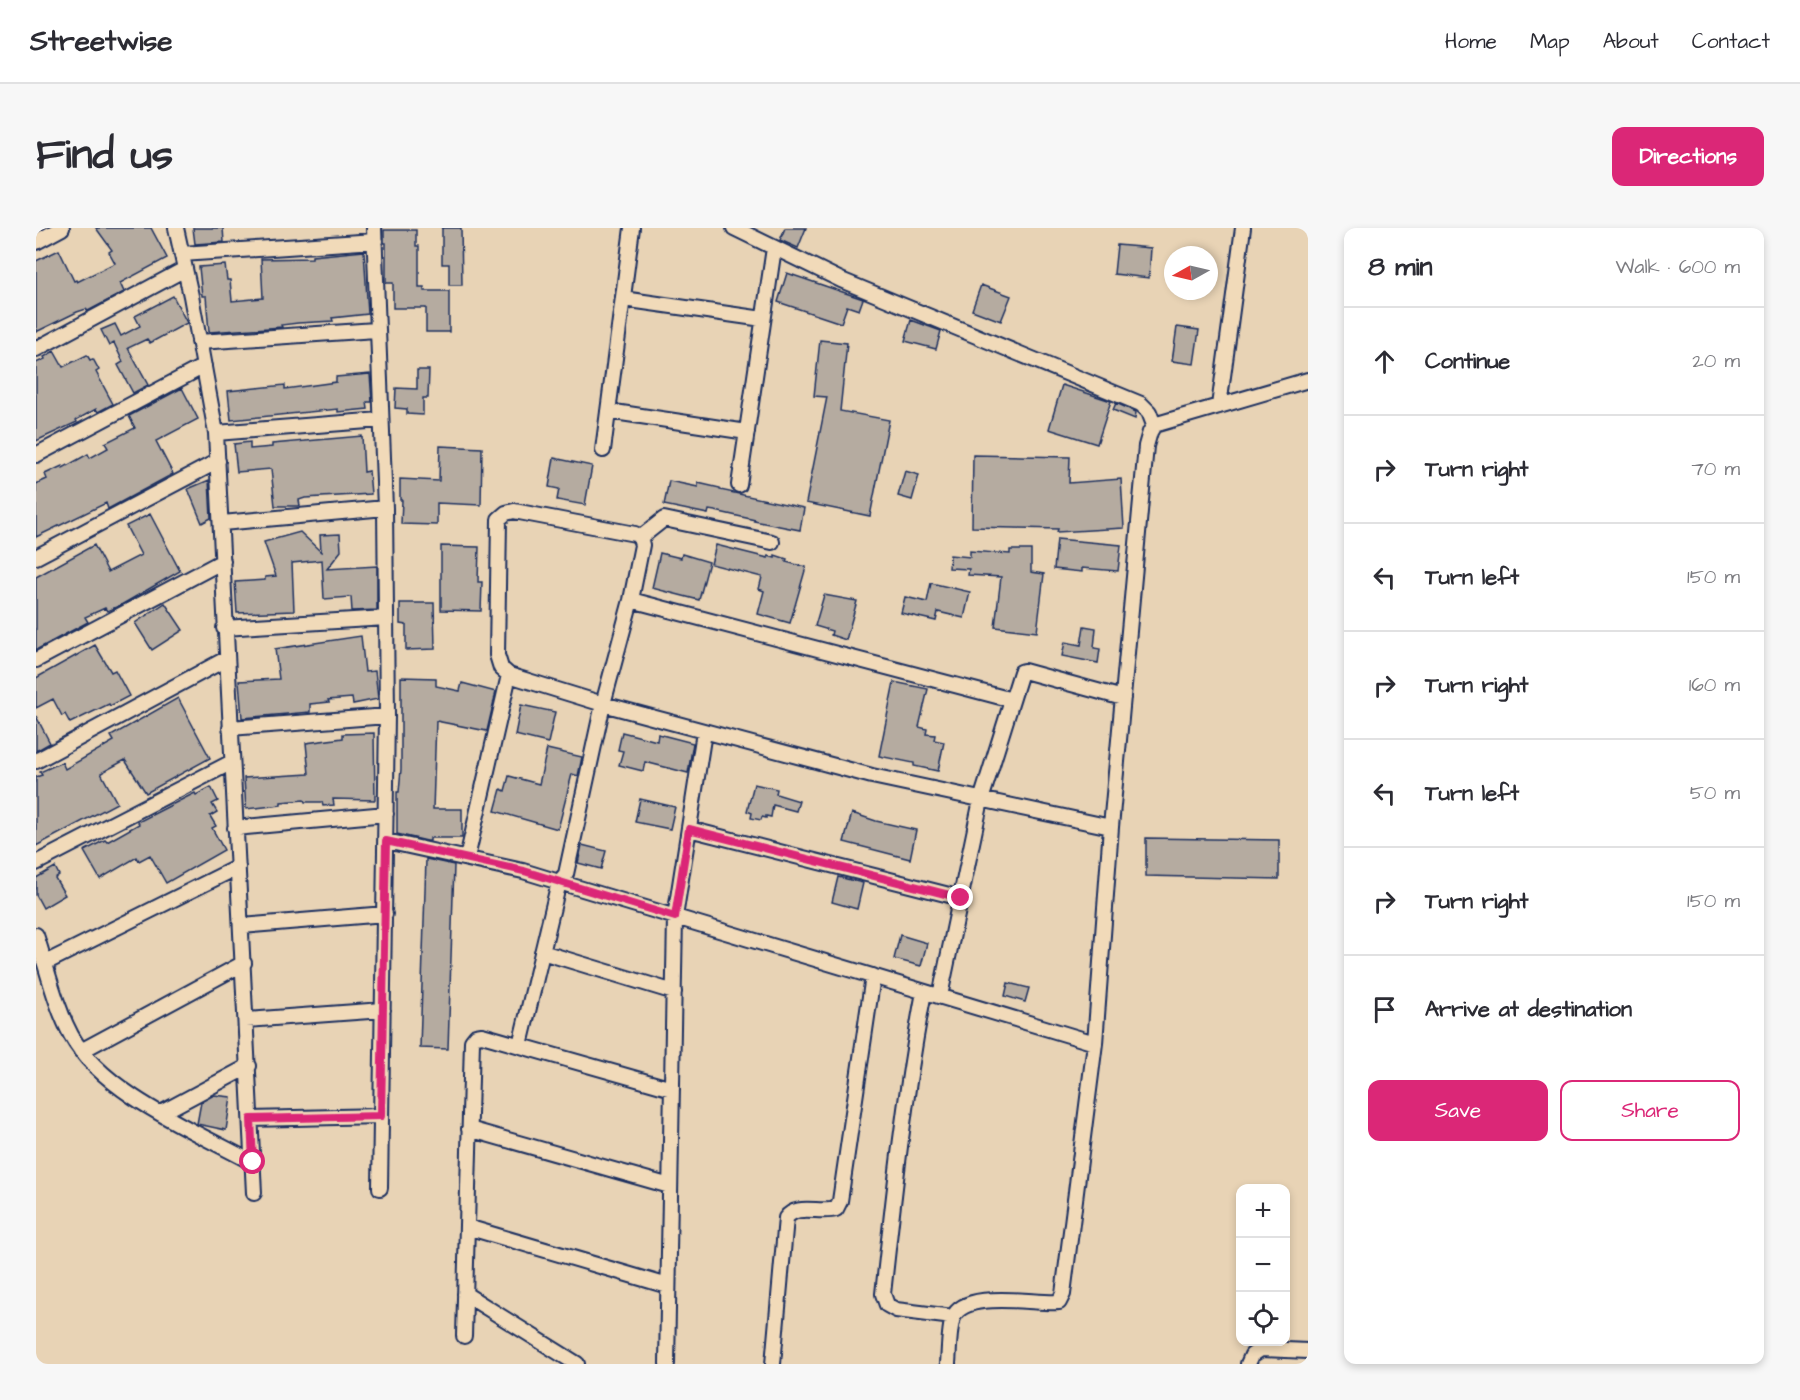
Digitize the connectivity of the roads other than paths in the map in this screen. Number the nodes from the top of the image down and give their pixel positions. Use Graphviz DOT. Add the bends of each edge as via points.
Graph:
graph roads {
  1 [pos="62,228"];
  2 [pos="176,228"];
  3 [pos="632,228"];
  4 [pos="734,228"];
  5 [pos="1243,228"];
  6 [pos="756,233"];
  7 [pos="374,234"];
  8 [pos="36,242"];
  9 [pos="774,248"];
  10 [pos="182,254"];
  11 [pos="185,269"];
  12 [pos="623,299"];
  13 [pos="764,319"];
  14 [pos="376,330"];
  15 [pos="199,342"];
  16 [pos="36,348"];
  17 [pos="204,366"];
  18 [pos="1308,380"];
  19 [pos="1219,406"];
  20 [pos="608,411"];
  21 [pos="381,420"];
  22 [pos="1154,425"];
  23 [pos="747,432"];
  24 [pos="216,433"];
  25 [pos="603,450"];
  26 [pos="36,455"];
  27 [pos="218,461"];
  28 [pos="739,485"];
  29 [pos="385,508"];
  30 [pos="222,523"];
  31 [pos="640,538"];
  32 [pos="772,542"];
  33 [pos="36,557"];
  34 [pos="222,561"];
  35 [pos="631,600"];
  36 [pos="386,618"];
  37 [pos="224,628"];
  38 [pos="226,659"];
  39 [pos="36,660"];
  40 [pos="509,675"];
  41 [pos="1123,698"];
  42 [pos="1012,700"];
  43 [pos="603,704"];
  44 [pos="387,716"];
  45 [pos="230,728"];
  46 [pos="704,732"];
  47 [pos="36,761"];
  48 [pos="232,762"];
  49 [pos="981,800"];
  50 [pos="386,814"];
  51 [pos="1111,827"];
  52 [pos="235,828"];
  53 [pos="689,829"];
  54 [pos="386,841"];
  55 [pos="467,858"];
  56 [pos="36,863"];
  57 [pos="238,867"];
  58 [pos="560,882"];
  59 [pos="961,898"];
  60 [pos="385,914"];
  61 [pos="675,917"];
  62 [pos="242,926"];
  63 [pos="36,935"];
  64 [pos="543,952"];
  65 [pos="45,963"];
  66 [pos="243,963"];
  67 [pos="873,976"];
  68 [pos="674,992"];
  69 [pos="924,992"];
  70 [pos="940,996"];
  71 [pos="383,1010"];
  72 [pos="246,1020"];
  73 [pos="1095,1043"];
  74 [pos="520,1045"];
  75 [pos="81,1051"];
  76 [pos="249,1066"];
  77 [pos="672,1089"];
  78 [pos="161,1113"];
  79 [pos="381,1116"];
  80 [pos="251,1119"];
  81 [pos="469,1129"];
  82 [pos="253,1162"];
  83 [pos="670,1186"];
  84 [pos="380,1188"];
  85 [pos="254,1193"];
  86 [pos="467,1227"];
  87 [pos="668,1286"];
  88 [pos="465,1294"];
  89 [pos="953,1317"];
  90 [pos="464,1336"];
  91 [pos="1308,1351"];
  92 [pos="578,1364"];
  93 [pos="667,1364"];
  94 [pos="772,1364"];
  95 [pos="948,1364"];
  96 [pos="1248,1364"];
  1 -- 8 [label="street"];
  2 -- 10 [label="street"];
  3 -- 12 [label="street"];
  4 -- 6 [label="street"];
  5 -- 19 [label="street"];
  6 -- 9 [label="street"];
  7 -- 10 [label="street"];
  7 -- 14 [label="street"];
  9 -- 13 [label="street"];
  9 -- 22 [label="street" via="895,303 1141,404"];
  10 -- 11 [label="street"];
  11 -- 15 [label="street"];
  11 -- 16 [label="street"];
  12 -- 13 [label="street"];
  12 -- 20 [label="street"];
  13 -- 23 [label="street"];
  14 -- 15 [label="street"];
  14 -- 21 [label="street"];
  15 -- 17 [label="street"];
  17 -- 24 [label="street"];
  17 -- 26 [label="street"];
  18 -- 19 [label="street"];
  19 -- 22 [label="street"];
  20 -- 23 [label="street"];
  20 -- 25 [label="street"];
  21 -- 24 [label="street"];
  21 -- 29 [label="street"];
  22 -- 41 [label="street" via="1146,446"];
  23 -- 28 [label="street"];
  24 -- 27 [label="street"];
  27 -- 30 [label="street"];
  27 -- 33 [label="street"];
  29 -- 30 [label="street"];
  29 -- 36 [label="street"];
  30 -- 34 [label="street"];
  31 -- 32 [label="street" via="664,519"];
  31 -- 35 [label="street"];
  31 -- 40 [label="street" via="514,511 499,519 497,655 501,668"];
  34 -- 37 [label="street"];
  34 -- 39 [label="street"];
  35 -- 42 [label="street"];
  35 -- 43 [label="street"];
  36 -- 37 [label="street"];
  36 -- 44 [label="street"];
  37 -- 38 [label="street"];
  38 -- 45 [label="street"];
  38 -- 47 [label="street"];
  40 -- 43 [label="street"];
  40 -- 55 [label="street"];
  41 -- 42 [label="street" via="1024,671 1019,675"];
  41 -- 51 [label="street"];
  42 -- 49 [label="street"];
  43 -- 46 [label="street"];
  43 -- 58 [label="street" via="566,874"];
  44 -- 45 [label="street"];
  44 -- 50 [label="street"];
  45 -- 48 [label="street"];
  46 -- 49 [label="street"];
  46 -- 53 [label="street"];
  48 -- 52 [label="street"];
  48 -- 56 [label="street"];
  49 -- 51 [label="street"];
  49 -- 59 [label="street"];
  50 -- 52 [label="street"];
  50 -- 54 [label="street"];
  51 -- 73 [label="street"];
  52 -- 57 [label="street"];
  53 -- 59 [label="street"];
  53 -- 61 [label="street"];
  54 -- 55 [label="street"];
  54 -- 60 [label="street"];
  55 -- 58 [label="street"];
  57 -- 62 [label="street"];
  57 -- 65 [label="street"];
  58 -- 61 [label="street"];
  58 -- 64 [label="street"];
  59 -- 70 [label="street"];
  60 -- 62 [label="street"];
  60 -- 71 [label="street"];
  61 -- 67 [label="street"];
  61 -- 68 [label="street"];
  62 -- 66 [label="street"];
  63 -- 65 [label="street"];
  64 -- 68 [label="street"];
  64 -- 74 [label="street"];
  65 -- 75 [label="street" via="65,1024"];
  66 -- 72 [label="street"];
  66 -- 75 [label="street"];
  67 -- 69 [label="street"];
  67 -- 94 [label="street" via="840,1201 836,1209 828,1212 797,1210 786,1218"];
  68 -- 77 [label="street"];
  69 -- 70 [label="street"];
  69 -- 89 [label="street" via="896,1172 883,1294 887,1305 897,1310"];
  70 -- 73 [label="street"];
  71 -- 72 [label="street"];
  71 -- 79 [label="street"];
  72 -- 76 [label="street"];
  73 -- 89 [label="street" via="1059,1302 971,1302"];
  74 -- 77 [label="street"];
  74 -- 81 [label="street" via="482,1035 473,1038"];
  75 -- 78 [label="street" via="101,1073"];
  76 -- 78 [label="street"];
  76 -- 80 [label="street"];
  77 -- 83 [label="street"];
  78 -- 82 [label="street"];
  79 -- 80 [label="street"];
  79 -- 84 [label="street"];
  80 -- 82 [label="street"];
  81 -- 83 [label="street"];
  81 -- 86 [label="street"];
  82 -- 85 [label="street"];
  83 -- 87 [label="street"];
  86 -- 87 [label="street"];
  86 -- 88 [label="street"];
  87 -- 93 [label="street"];
  88 -- 90 [label="street"];
  88 -- 92 [label="street"];
  89 -- 95 [label="street"];
  91 -- 96 [label="street" via="1261,1349"];
}
